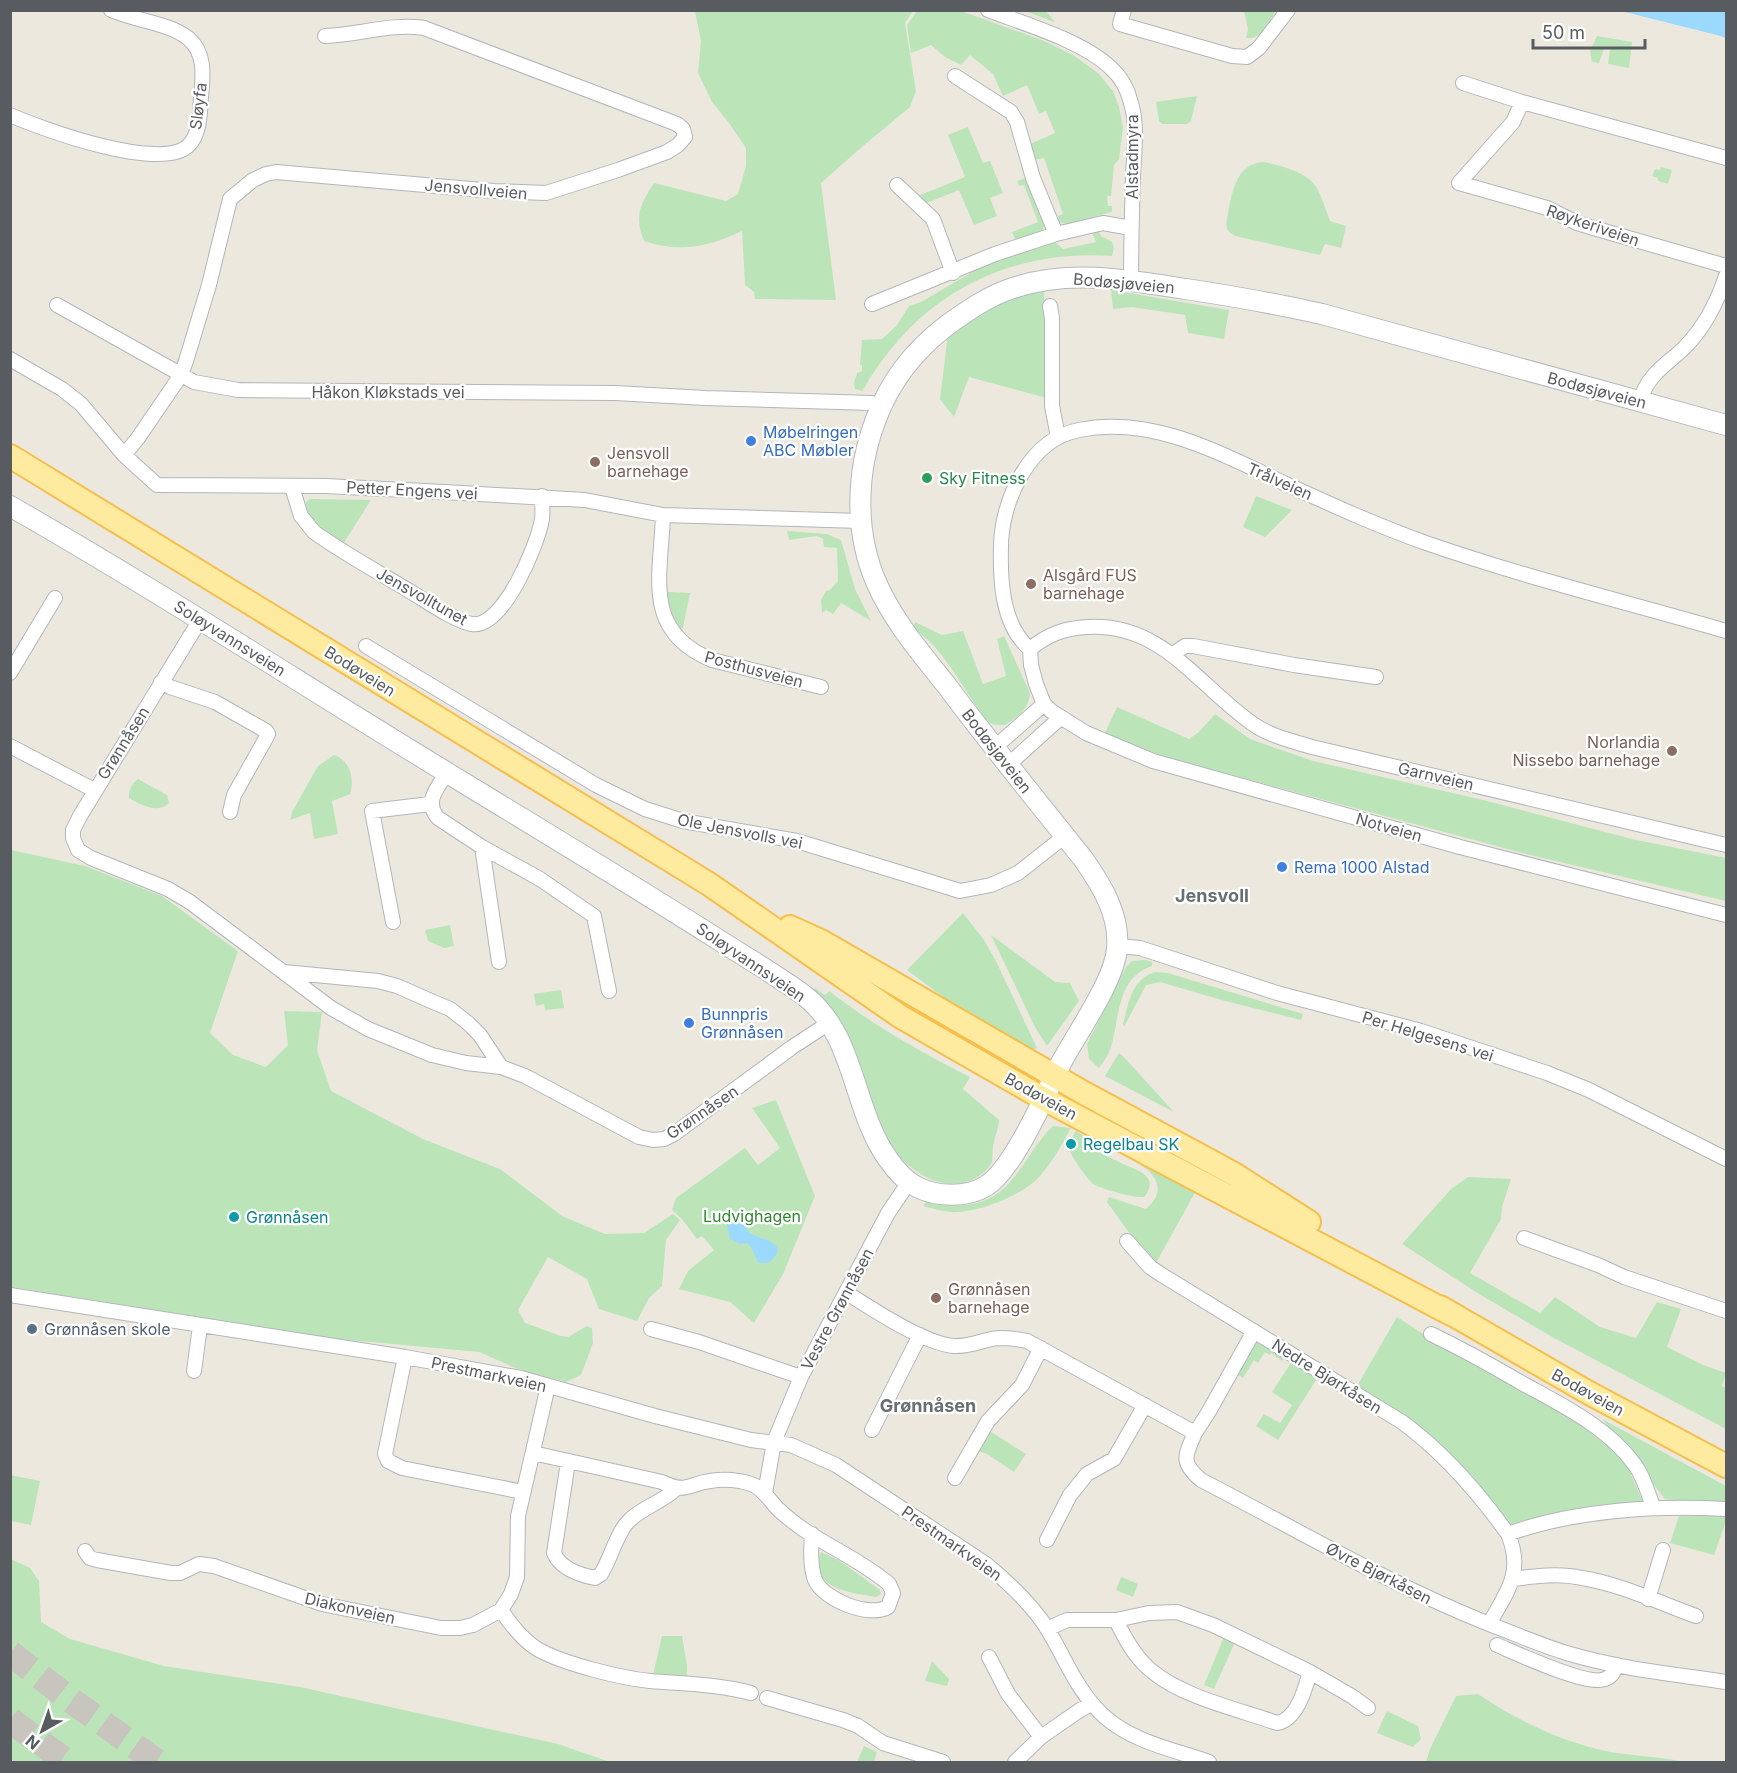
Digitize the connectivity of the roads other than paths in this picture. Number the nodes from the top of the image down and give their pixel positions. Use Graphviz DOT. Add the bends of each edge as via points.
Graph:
graph roads {
  1 [pos="111,10"];
  2 [pos="988,10"];
  3 [pos="1124,10"];
  4 [pos="1288,10"];
  5 [pos="1011,14"];
  6 [pos="325,36"];
  7 [pos="955,76"];
  8 [pos="1463,83"];
  9 [pos="1522,102"];
  10 [pos="10,115"];
  11 [pos="1726,158"];
  12 [pos="897,185"];
  13 [pos="1131,228"];
  14 [pos="1056,234"];
  15 [pos="1726,266"];
  16 [pos="953,273"];
  17 [pos="1726,276"];
  18 [pos="1131,280"];
  19 [pos="872,304"];
  20 [pos="57,305"];
  21 [pos="1050,306"];
  22 [pos="10,359"];
  23 [pos="181,375"];
  24 [pos="1640,401"];
  25 [pos="880,406"];
  26 [pos="1726,425"];
  27 [pos="1058,437"];
  28 [pos="124,455"];
  29 [pos="10,456"];
  30 [pos="292,487"];
  31 [pos="542,496"];
  32 [pos="10,506"];
  33 [pos="663,515"];
  34 [pos="861,520"];
  35 [pos="55,598"];
  36 [pos="200,620"];
  37 [pos="1726,631"];
  38 [pos="366,646"];
  39 [pos="1030,649"];
  40 [pos="1173,654"];
  41 [pos="10,673"];
  42 [pos="1376,677"];
  43 [pos="161,682"];
  44 [pos="821,687"];
  45 [pos="1044,704"];
  46 [pos="1060,718"];
  47 [pos="10,746"];
  48 [pos="994,748"];
  49 [pos="1008,765"];
  50 [pos="447,773"];
  51 [pos="94,790"];
  52 [pos="430,804"];
  53 [pos="230,813"];
  54 [pos="1065,836"];
  55 [pos="1726,845"];
  56 [pos="482,847"];
  57 [pos="709,884"];
  58 [pos="1726,915"];
  59 [pos="393,922"];
  60 [pos="1118,946"];
  61 [pos="499,962"];
  62 [pos="280,972"];
  63 [pos="609,991"];
  64 [pos="829,1023"];
  65 [pos="501,1067"];
  66 [pos="1055,1077"];
  67 [pos="1044,1099"];
  68 [pos="1726,1159"];
  69 [pos="909,1182"];
  70 [pos="1524,1238"];
  71 [pos="1127,1241"];
  72 [pos="847,1293"];
  73 [pos="10,1295"];
  74 [pos="1726,1311"];
  75 [pos="1451,1314"];
  76 [pos="200,1326"];
  77 [pos="651,1329"];
  78 [pos="1254,1331"];
  79 [pos="1431,1334"];
  80 [pos="920,1335"];
  81 [pos="1041,1348"];
  82 [pos="405,1357"];
  83 [pos="194,1371"];
  84 [pos="801,1377"];
  85 [pos="548,1386"];
  86 [pos="1145,1405"];
  87 [pos="872,1430"];
  88 [pos="1195,1433"];
  89 [pos="774,1442"];
  90 [pos="533,1453"];
  91 [pos="568,1462"];
  92 [pos="1726,1466"];
  93 [pos="956,1478"];
  94 [pos="676,1489"];
  95 [pos="523,1492"];
  96 [pos="765,1493"];
  97 [pos="1653,1507"];
  98 [pos="1726,1509"];
  99 [pos="812,1534"];
  100 [pos="1509,1534"];
  101 [pos="1047,1540"];
  102 [pos="1663,1550"];
  103 [pos="85,1551"];
  104 [pos="1513,1579"];
  105 [pos="1648,1599"];
  106 [pos="501,1610"];
  107 [pos="1696,1616"];
  108 [pos="1116,1620"];
  109 [pos="1489,1624"];
  110 [pos="1047,1629"];
  111 [pos="1497,1645"];
  112 [pos="989,1657"];
  113 [pos="1617,1665"];
  114 [pos="1310,1672"];
  115 [pos="1726,1682"];
  116 [pos="751,1693"];
  117 [pos="767,1698"];
  118 [pos="1091,1704"];
  119 [pos="1368,1708"];
  120 [pos="1041,1737"];
  121 [pos="1020,1761"];
  122 [pos="943,1762"];
  123 [pos="1209,1762"];
  1 -- 10 [label="street, Sløyfa" via="176,30 195,46 202,64 201,99 198,126 190,144 174,153 123,150 66,137"];
  2 -- 5 [label="street, Alstadmyra"];
  3 -- 4 [label="street" via="1120,24 1247,57 1259,48"];
  5 -- 13 [label="street, Alstadmyra" via="1094,55 1112,68 1125,85 1135,124"];
  6 -- 23 [label="street, Jensvollveien" via="392,26 424,28 677,124 685,137 667,152 546,193 266,174 230,199"];
  7 -- 14 [label="street" via="1011,112"];
  8 -- 9 [label="street"];
  9 -- 11 [label="street"];
  9 -- 15 [label="street, Røykeriveien" via="1513,122 1459,183 1547,208 1597,230"];
  12 -- 16 [label="street" via="933,219"];
  13 -- 14 [label="street" via="1103,223"];
  13 -- 18 [label="street, Alstadmyra"];
  14 -- 16 [label="street"];
  16 -- 19 [label="street"];
  17 -- 24 [label="street" via="1708,319 1644,386"];
  18 -- 24 [label="street, Bodøsjøveien" via="1322,314"];
  18 -- 25 [label="street, Bodøsjøveien" via="1044,280 1011,288 973,306 932,337 905,365"];
  20 -- 23 [label="street, Håkon Kløkstads vei"];
  21 -- 27 [label="street" via="1052,406"];
  22 -- 28 [label="street, Petter Engens vei" via="81,404"];
  23 -- 25 [label="street, Håkon Kløkstads vei" via="194,382 238,390 615,393"];
  23 -- 28 [label="street, Jensvollveien"];
  24 -- 26 [label="street, Bodøsjøveien"];
  25 -- 34 [label="street, Bodøsjøveien" via="869,436 860,487"];
  27 -- 37 [label="street, Trålveien" via="1102,427 1156,430 1428,543"];
  27 -- 39 [label="street, Trålveien" via="1022,474 1009,498 1001,532 1005,602 1014,629"];
  28 -- 30 [label="street, Petter Engens vei" via="160,486"];
  29 -- 57 [label="main road, Bodøveien"];
  30 -- 31 [label="street, Petter Engens vei"];
  30 -- 31 [label="street, Jensvolltunet" via="301,516 314,532 438,608 474,625 497,611 523,574 542,519"];
  31 -- 33 [label="street, Petter Engens vei"];
  32 -- 36 [label="street, Soløyvannsveien"];
  33 -- 34 [label="street, Petter Engens vei"];
  33 -- 44 [label="street, Posthusveien" via="659,591 672,633 696,653 712,660"];
  34 -- 48 [label="street, Bodøsjøveien" via="876,582 893,615"];
  35 -- 41 [label="street"];
  36 -- 43 [label="street, Grønnåsen"];
  36 -- 50 [label="street, Soløyvannsveien"];
  38 -- 54 [label="street, Ole Jensvolls vei" via="596,785 645,809 683,821 797,841 960,891 991,885 1018,873"];
  39 -- 40 [label="street, Garnveien" via="1052,634 1100,626 1143,636"];
  39 -- 45 [label="street"];
  40 -- 42 [label="street" via="1193,646"];
  40 -- 55 [label="street, Garnveien" via="1230,707 1256,726 1282,738"];
  43 -- 51 [label="street, Grønnåsen"];
  43 -- 53 [label="street" via="215,702 266,730 268,734 234,795"];
  45 -- 46 [label="street, Notveien"];
  45 -- 48 [label="street"];
  46 -- 49 [label="street"];
  46 -- 58 [label="street, Notveien" via="1119,748 1195,774"];
  47 -- 51 [label="street"];
  48 -- 49 [label="street, Bodøsjøveien"];
  49 -- 54 [label="street, Bodøsjøveien"];
  50 -- 52 [label="street"];
  50 -- 64 [label="street, Soløyvannsveien" via="779,979 807,998"];
  51 -- 62 [label="street, Grønnåsen" via="73,830 78,850 183,898"];
  52 -- 56 [label="street" via="438,818"];
  52 -- 59 [label="street" via="372,811"];
  54 -- 60 [label="street, Bodøsjøveien" via="1106,895"];
  56 -- 61 [label="street"];
  56 -- 63 [label="street" via="540,879 594,916"];
  57 -- 66 [label="main road, Bodøveien" via="821,941"];
  57 -- 67 [label="main road, Bodøveien" via="901,1017"];
  60 -- 66 [label="street, Bodøsjøveien" via="1109,977"];
  60 -- 68 [label="street, Per Helgesens vei" via="1140,948 1277,993 1421,1031 1547,1073"];
  62 -- 65 [label="street, Grønnåsen" via="368,1029 432,1055"];
  62 -- 65 [label="street" via="398,986 450,1010 468,1023"];
  64 -- 65 [label="street, Grønnåsen" via="664,1139 653,1140 623,1130 555,1091"];
  64 -- 69 [label="street, Soløyvannsveien" via="843,1050 873,1135 895,1169"];
  66 -- 67 [label="street, Bodøsjøveien"];
  66 -- 75 [label="main road, Bodøveien" via="1234,1174"];
  67 -- 69 [label="street, Soløyvannsveien" via="1010,1159 986,1186 953,1195"];
  67 -- 75 [label="main road, Bodøveien"];
  69 -- 72 [label="street, Vestre Grønnåsen" via="888,1213"];
  70 -- 74 [label="street"];
  71 -- 78 [label="street, Nedre Bjørkåsen" via="1150,1267"];
  72 -- 80 [label="street"];
  72 -- 84 [label="street, Vestre Grønnåsen"];
  73 -- 76 [label="street, Prestmarkveien"];
  75 -- 92 [label="main road, Bodøveien" via="1589,1394"];
  76 -- 82 [label="street, Prestmarkveien"];
  76 -- 83 [label="street"];
  77 -- 84 [label="street"];
  78 -- 88 [label="street, Øvre Bjørkåsen"];
  78 -- 100 [label="street, Nedre Bjørkåsen" via="1424,1438"];
  79 -- 97 [label="street" via="1594,1426 1636,1466"];
  80 -- 81 [label="street" via="953,1346 1006,1338"];
  80 -- 87 [label="street"];
  81 -- 86 [label="street"];
  81 -- 93 [label="street" via="1022,1386 988,1421"];
  82 -- 85 [label="street, Prestmarkveien"];
  82 -- 95 [label="street" via="385,1454 388,1461 402,1468"];
  84 -- 89 [label="street, Vestre Grønnåsen"];
  85 -- 89 [label="street, Prestmarkveien" via="665,1419"];
  85 -- 90 [label="street"];
  86 -- 88 [label="street"];
  86 -- 101 [label="street" via="1114,1458 1087,1474 1070,1495"];
  88 -- 109 [label="street, Øvre Bjørkåsen" via="1185,1462 1201,1480 1391,1580"];
  89 -- 96 [label="street"];
  89 -- 110 [label="street, Prestmarkveien" via="791,1445 836,1466 986,1564 1019,1593"];
  90 -- 91 [label="street"];
  90 -- 95 [label="street"];
  91 -- 94 [label="street" via="662,1482"];
  91 -- 94 [label="street" via="554,1553 562,1564 586,1576 595,1578 601,1574 626,1524 635,1515 666,1499"];
  94 -- 96 [label="street" via="723,1480 753,1484"];
  95 -- 106 [label="street" via="518,1516 518,1577"];
  96 -- 99 [label="street" via="778,1509"];
  97 -- 98 [label="street"];
  97 -- 100 [label="street" via="1594,1514"];
  99 -- 99 [label="street" via="889,1584 892,1593 888,1607 877,1612 867,1610 826,1594 815,1579"];
  100 -- 104 [label="street, Nedre Bjørkåsen" via="1516,1558"];
  102 -- 105 [label="street"];
  103 -- 106 [label="street, Diakonveien" via="97,1560 171,1573 199,1564 214,1566 322,1604 441,1628 473,1625"];
  104 -- 105 [label="street" via="1539,1575 1581,1577"];
  104 -- 109 [label="street, Nedre Bjørkåsen"];
  105 -- 107 [label="street"];
  106 -- 116 [label="street" via="523,1638 570,1662 617,1676"];
  108 -- 110 [label="street" via="1067,1620"];
  108 -- 114 [label="street" via="1177,1612"];
  108 -- 114 [label="street" via="1141,1660 1168,1682 1277,1723 1292,1715"];
  109 -- 113 [label="street, Øvre Bjørkåsen" via="1570,1654"];
  110 -- 118 [label="street, Prestmarkveien"];
  111 -- 113 [label="street" via="1586,1679 1605,1679"];
  112 -- 120 [label="street" via="1008,1694"];
  113 -- 115 [label="street, Øvre Bjørkåsen"];
  114 -- 119 [label="street"];
  117 -- 122 [label="street" via="843,1720 883,1743"];
  118 -- 120 [label="street"];
  118 -- 123 [label="street, Prestmarkveien" via="1123,1730"];
  120 -- 121 [label="street"];
}
